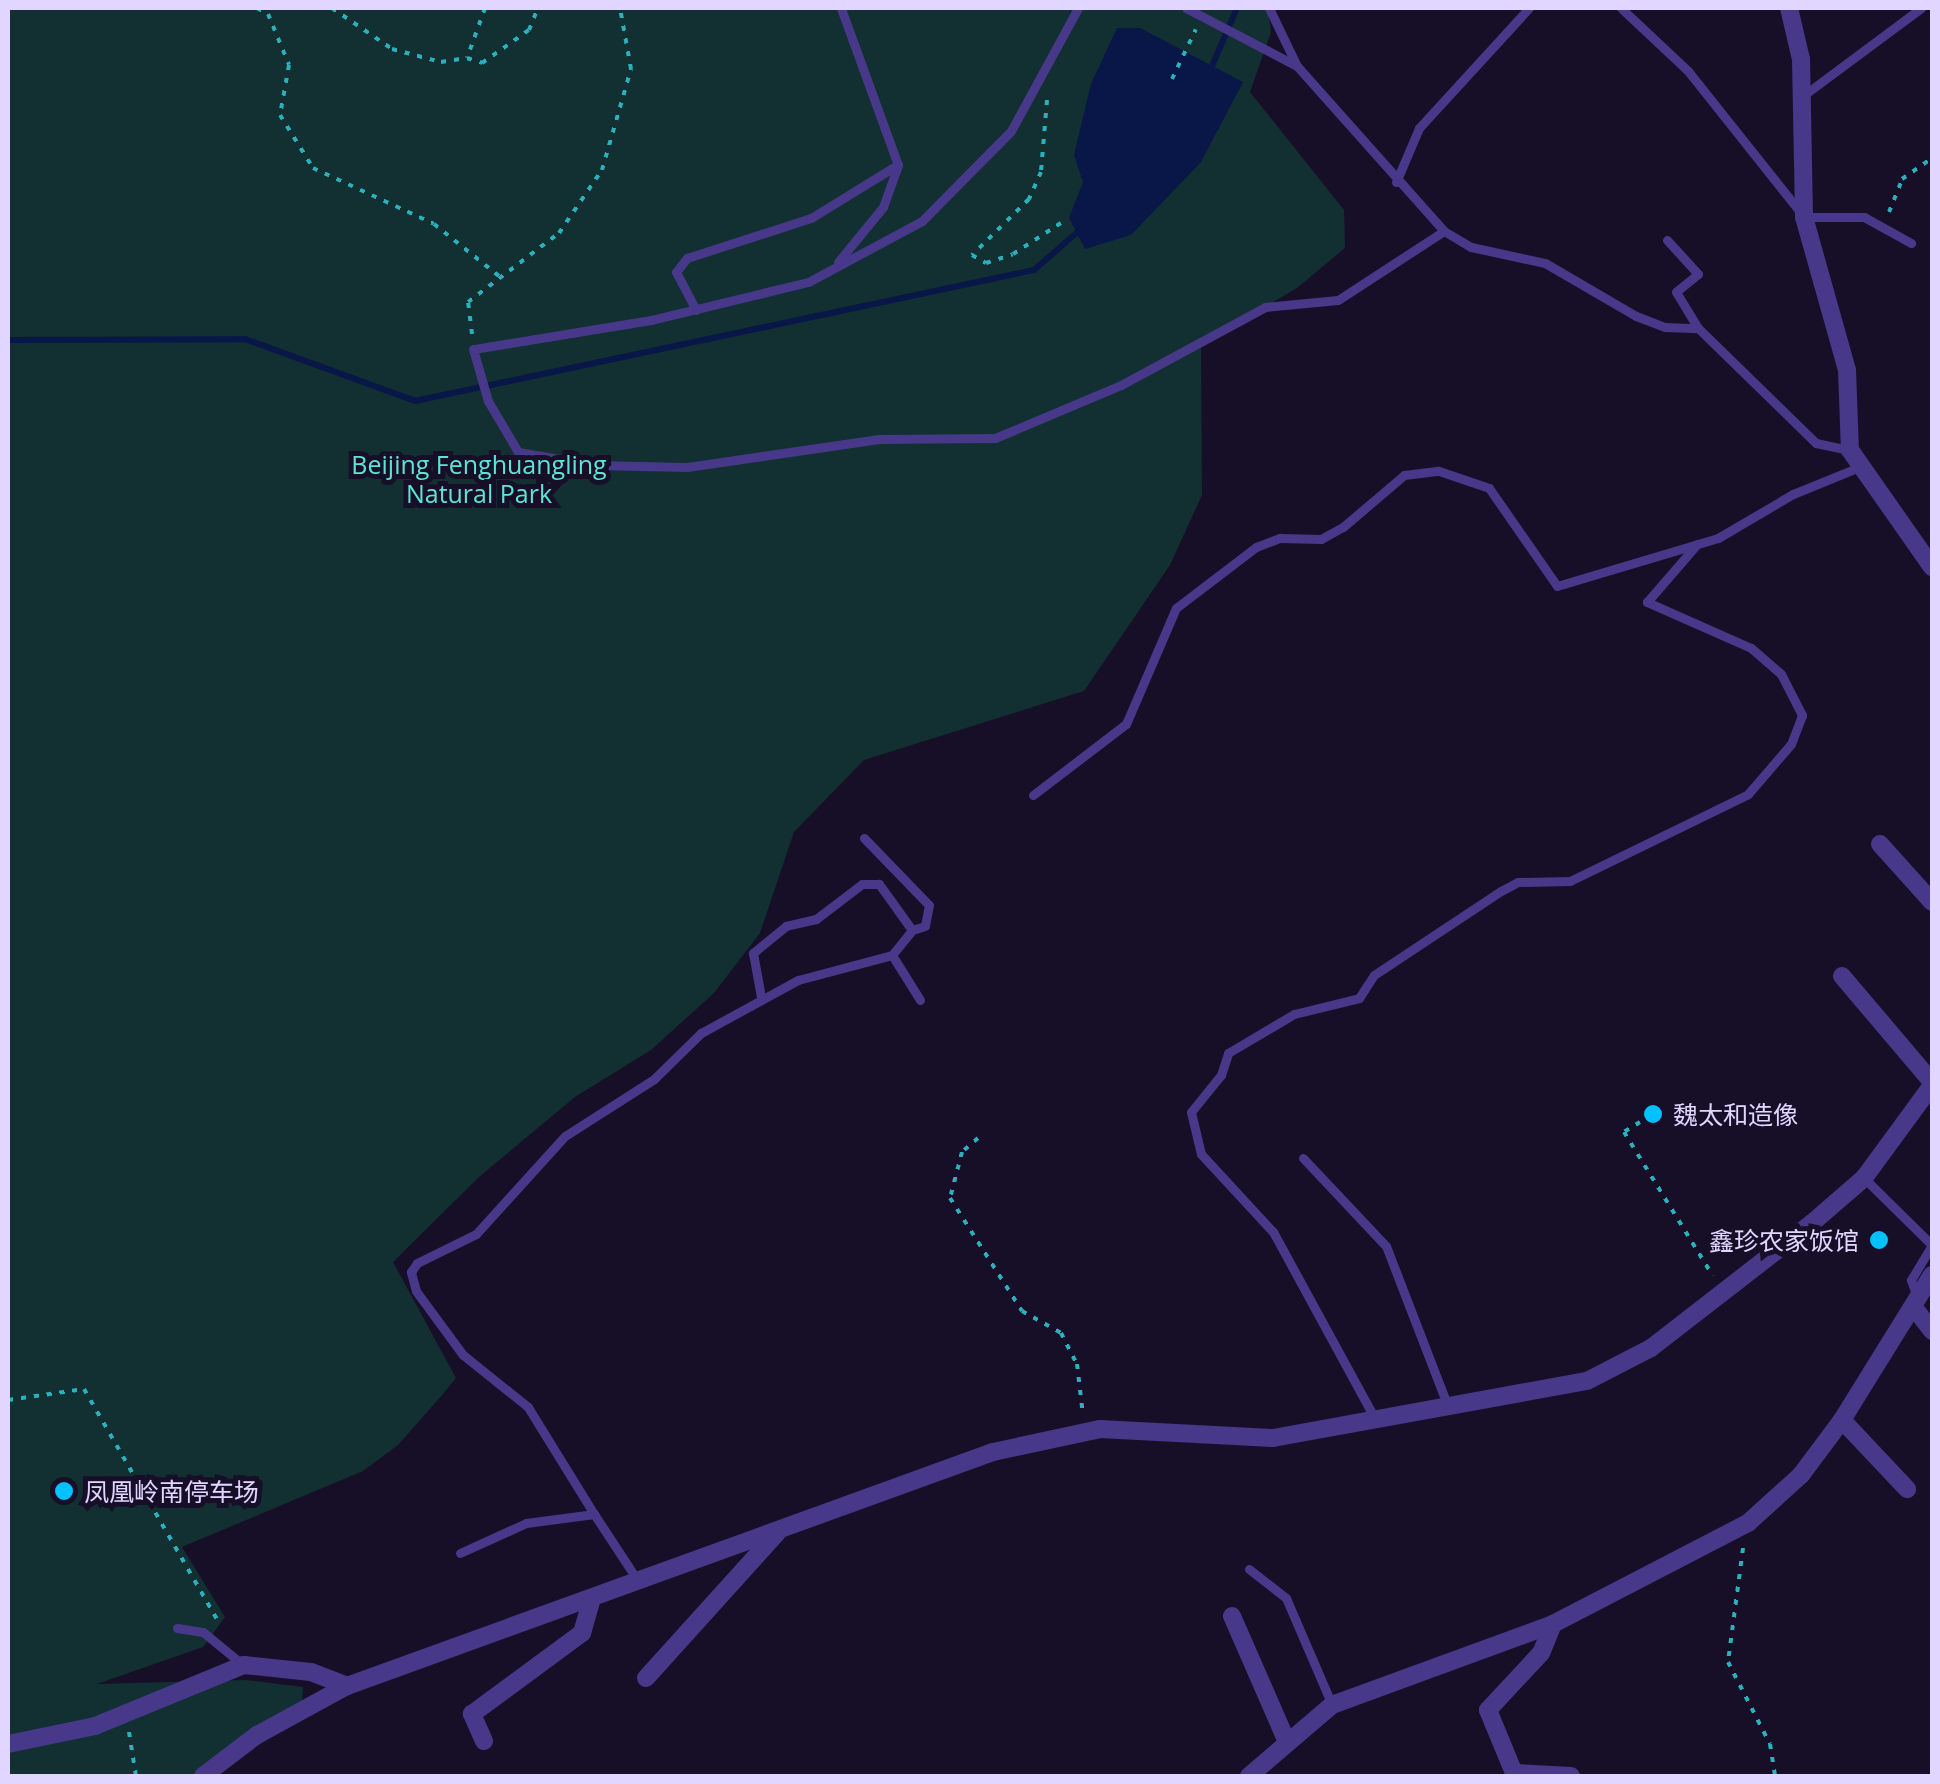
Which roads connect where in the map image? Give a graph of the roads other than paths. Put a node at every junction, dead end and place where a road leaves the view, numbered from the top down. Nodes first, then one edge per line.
1 (841, 8) edge
2 (1078, 8) edge
3 (1186, 8) edge
4 (1269, 8) edge
5 (1530, 8) edge
6 (1620, 8) edge
7 (1789, 8) edge
8 (1920, 8) edge
9 (1297, 66) junction
10 (1802, 97) junction
11 (898, 164) junction
12 (1396, 182) junction
13 (1804, 216) junction
14 (1444, 231) junction
15 (1667, 240) dead end
16 (1911, 242) dead end
17 (829, 271) junction
18 (696, 310) junction
19 (1698, 328) junction
20 (1850, 450) junction
21 (1862, 466) junction
22 (1698, 544) junction
23 (1932, 567) edge
24 (1033, 795) dead end
25 (864, 838) dead end
26 (1880, 844) dead end
27 (1932, 902) edge
28 (912, 930) junction
29 (892, 955) junction
30 (1842, 976) dead end
31 (761, 997) junction
32 (920, 1000) dead end
33 (1932, 1083) edge
34 (1303, 1158) dead end
35 (1864, 1178) junction
36 (1932, 1275) edge
37 (1917, 1305) junction
38 (1932, 1330) edge
39 (1448, 1407) junction
40 (1374, 1417) junction
41 (1842, 1420) junction
42 (1907, 1489) dead end
43 (594, 1514) junction
44 (778, 1532) junction
45 (460, 1553) dead end
46 (1249, 1569) dead end
47 (640, 1583) junction
48 (591, 1602) junction
49 (1232, 1616) dead end
50 (1553, 1624) junction
51 (177, 1628) dead end
52 (244, 1666) junction
53 (646, 1678) dead end
54 (347, 1686) junction
55 (1332, 1705) junction
56 (484, 1741) dead end
57 (1287, 1742) junction
58 (8, 1744) edge
59 (203, 1776) edge
60 (1249, 1776) edge
61 (1570, 1776) edge

1 - 11 lane
2 - 17 lane
3 - 9 lane
4 - 9 lane
5 - 12 lane
6 - 13 lane
7 - 10 street
8 - 10 lane
9 - 12 lane
10 - 13 street
11 - 17 lane
11 - 18 lane
12 - 14 lane
13 - 16 lane
13 - 20 street
14 - 18 lane
14 - 19 lane
15 - 19 lane
17 - 18 lane
19 - 20 lane
20 - 21 street
21 - 22 lane
21 - 23 street
22 - 24 lane
22 - 40 lane
25 - 28 lane
26 - 27 street
28 - 29 lane
28 - 31 lane
29 - 31 lane
29 - 32 lane
30 - 33 street
31 - 43 lane
33 - 35 street
34 - 39 lane
35 - 37 lane
35 - 39 street
36 - 37 street
37 - 38 street
37 - 41 street
39 - 40 street
40 - 44 street
41 - 42 street
41 - 50 street
43 - 45 lane
43 - 47 lane
44 - 47 street
44 - 53 street
46 - 55 lane
47 - 48 street
48 - 54 street
48 - 56 street
49 - 57 street
50 - 55 street
50 - 61 street
51 - 52 lane
52 - 54 street
52 - 58 street
54 - 59 street
55 - 57 street
57 - 60 street

